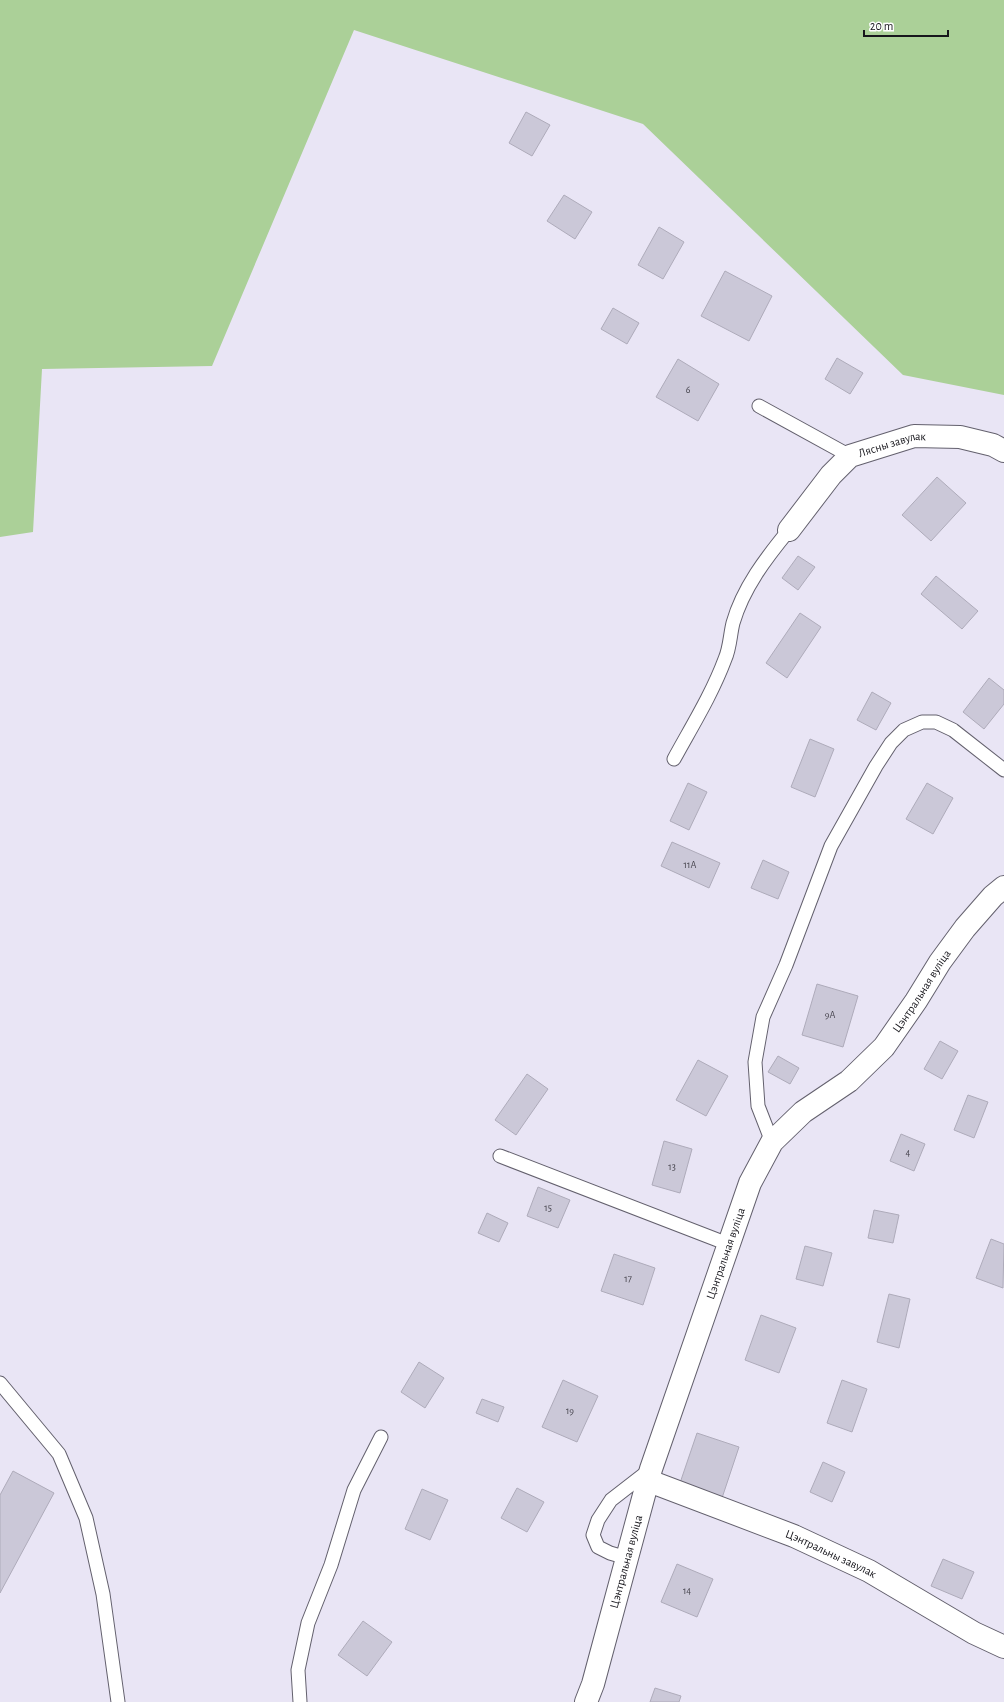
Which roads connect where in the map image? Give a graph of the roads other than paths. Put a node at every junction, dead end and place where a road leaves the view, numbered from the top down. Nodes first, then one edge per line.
1 (759, 406) dead end
2 (1004, 451) edge
3 (850, 456) junction
4 (788, 530) joint
5 (674, 759) dead end
6 (1004, 770) edge
7 (1004, 887) edge
8 (772, 1142) junction
9 (500, 1156) dead end
10 (728, 1244) junction
11 (0, 1383) edge
12 (381, 1436) dead end
13 (650, 1475) junction
14 (627, 1558) junction
15 (1004, 1647) edge
16 (118, 1702) edge
17 (300, 1702) edge
18 (586, 1702) edge

1 - 3 lane
2 - 3 street, Лясны завулак
3 - 4 street, Лясны завулак
4 - 5 lane
6 - 8 lane
7 - 8 street, Цэнтральная вуліца
8 - 10 street, Цэнтральная вуліца
9 - 10 lane
10 - 13 street, Цэнтральная вуліца
11 - 16 lane
12 - 17 lane
13 - 14 street, Цэнтральная вуліца
13 - 14 lane
13 - 15 street, Цэнтральны завулак
14 - 18 street, Цэнтральная вуліца

